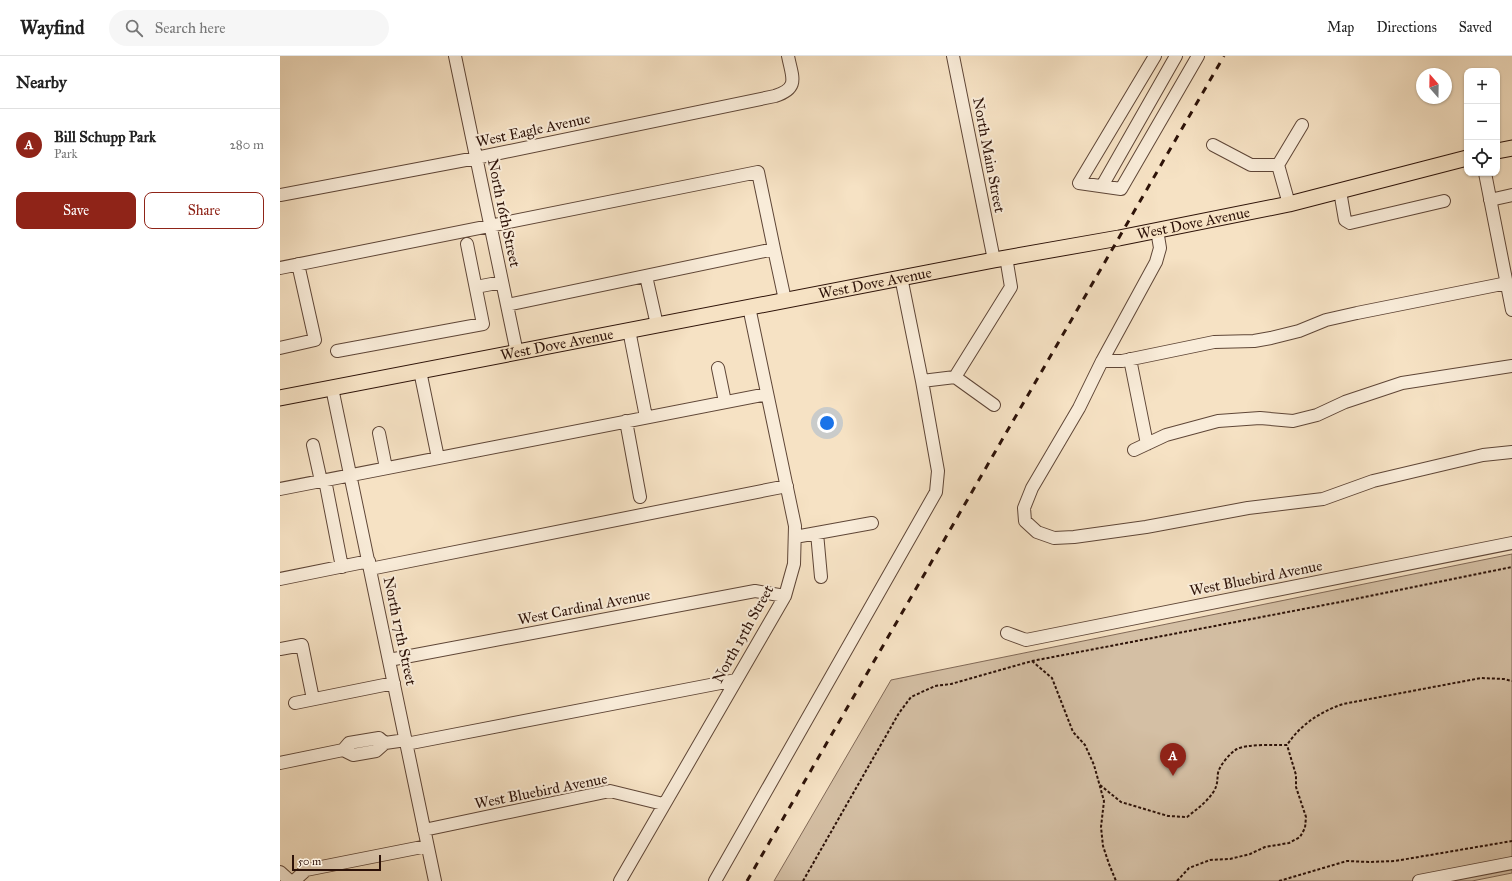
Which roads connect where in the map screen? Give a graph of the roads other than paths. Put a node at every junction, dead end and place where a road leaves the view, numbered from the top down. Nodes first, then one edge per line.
1 (455, 56) edge
2 (788, 56) edge
3 (953, 56) edge
4 (1155, 56) edge
5 (1176, 56) edge
6 (1183, 56) edge
7 (1196, 59) edge
8 (1302, 125) dead end
9 (1213, 145) dead end
10 (1512, 148) edge
11 (1500, 150) edge
12 (476, 158) junction
13 (1464, 159) edge
14 (1278, 165) junction
15 (1486, 176) edge
16 (1102, 186) junction
17 (1340, 191) junction
18 (280, 195) edge
19 (1512, 195) edge
20 (1490, 200) junction
21 (1444, 201) dead end
22 (1289, 204) junction
23 (490, 226) junction
24 (1158, 230) junction
25 (467, 244) dead end
26 (774, 249) junction
27 (1507, 257) edge
28 (1000, 258) junction
29 (298, 264) junction
30 (280, 268) edge
31 (1508, 270) edge
32 (646, 276) junction
33 (901, 277) junction
34 (502, 282) junction
35 (1507, 283) junction
36 (476, 287) junction
37 (785, 300) junction
38 (507, 304) junction
39 (749, 307) junction
40 (1512, 310) edge
41 (657, 325) junction
42 (629, 330) junction
43 (280, 348) edge
44 (337, 351) dead end
45 (517, 353) junction
46 (1130, 359) junction
47 (1102, 361) junction
48 (1512, 366) edge
49 (718, 368) dead end
50 (420, 371) junction
51 (955, 377) junction
52 (922, 382) junction
53 (332, 388) junction
54 (767, 394) junction
55 (280, 398) edge
56 (725, 402) junction
57 (994, 405) dead end
58 (646, 418) junction
59 (626, 422) junction
60 (378, 433) dead end
61 (1147, 444) junction
62 (313, 445) dead end
63 (1134, 450) dead end
64 (1512, 452) edge
65 (438, 458) junction
66 (386, 468) junction
67 (351, 475) junction
68 (323, 481) junction
69 (786, 486) junction
70 (280, 489) edge
71 (640, 498) dead end
72 (872, 523) dead end
73 (817, 533) junction
74 (795, 537) junction
75 (1512, 543) edge
76 (370, 565) junction
77 (342, 567) junction
78 (821, 577) dead end
79 (280, 579) edge
80 (785, 596) junction
81 (1007, 633) dead end
82 (280, 649) edge
83 (389, 660) junction
84 (736, 680) junction
85 (394, 683) junction
86 (313, 699) junction
87 (295, 703) dead end
88 (406, 742) junction
89 (280, 763) edge
90 (664, 804) junction
91 (424, 830) junction
92 (427, 846) junction
93 (1512, 863) edge
94 (280, 872) edge
95 (618, 880) edge
96 (290, 881) edge
97 (294, 881) edge
98 (435, 881) edge
99 (715, 881) edge
100 (1419, 881) edge

1 - 12 street, North 16th Street
2 - 12 street, West Eagle Avenue
3 - 28 street, North Main Street
4 - 16 street
5 - 16 street
6 - 7 street
7 - 16 street
8 - 14 street
9 - 14 street
10 - 11 main road
12 - 18 street, West Eagle Avenue
12 - 23 street, North 16th Street
13 - 17 main road, West Dove Avenue
14 - 22 street
15 - 20 street
17 - 21 street
17 - 22 main road, West Dove Avenue
19 - 20 street
20 - 27 street
22 - 24 main road, West Dove Avenue
23 - 26 street
23 - 29 street
23 - 34 street, North 16th Street
24 - 28 main road, West Dove Avenue
24 - 47 street
25 - 36 street
26 - 32 street
26 - 37 street
27 - 31 street
28 - 33 main road, West Dove Avenue
28 - 51 street, North Main Street
29 - 30 street
29 - 43 street
31 - 35 street
32 - 38 street
32 - 41 street
33 - 37 main road, West Dove Avenue
33 - 52 street
34 - 36 street
34 - 38 street, North 16th Street
35 - 40 street
35 - 46 street
36 - 44 street
37 - 39 main road, West Dove Avenue
38 - 45 street, North 16th Street
39 - 41 main road, West Dove Avenue
39 - 54 street, North 15th Street
41 - 42 main road, West Dove Avenue
42 - 45 main road, West Dove Avenue
42 - 58 street
45 - 50 main road, West Dove Avenue
46 - 47 street
46 - 61 street
47 - 64 street
48 - 61 street
49 - 56 street
50 - 53 main road, West Dove Avenue
50 - 65 street
51 - 52 street
51 - 57 street
52 - 99 street
53 - 55 main road, West Dove Avenue
53 - 67 street, North 17th Street
54 - 56 street
54 - 69 street, North 15th Street
56 - 58 street
58 - 59 street
59 - 65 street
59 - 71 street
60 - 66 street
61 - 63 street
62 - 68 street
65 - 66 street
66 - 67 street
67 - 68 street
67 - 76 street, North 17th Street
68 - 70 street
68 - 77 street
69 - 74 street, North 15th Street
69 - 76 street
72 - 73 street
73 - 74 street
73 - 78 street
74 - 80 street, North 15th Street
75 - 81 street, West Bluebird Avenue
76 - 77 street
76 - 83 street, North 17th Street
77 - 79 street
80 - 83 street, West Cardinal Avenue
80 - 84 street, North 15th Street
82 - 86 street
83 - 85 street, North 17th Street
84 - 88 street
84 - 90 street, North 15th Street
85 - 86 street
85 - 88 street, North 17th Street
86 - 87 street
88 - 89 street
88 - 91 street, North 17th Street
90 - 91 street, West Bluebird Avenue
90 - 95 street, North 15th Street
91 - 92 street, North 17th Street
92 - 97 street
92 - 98 street, North 17th Street
93 - 100 street
94 - 96 street

